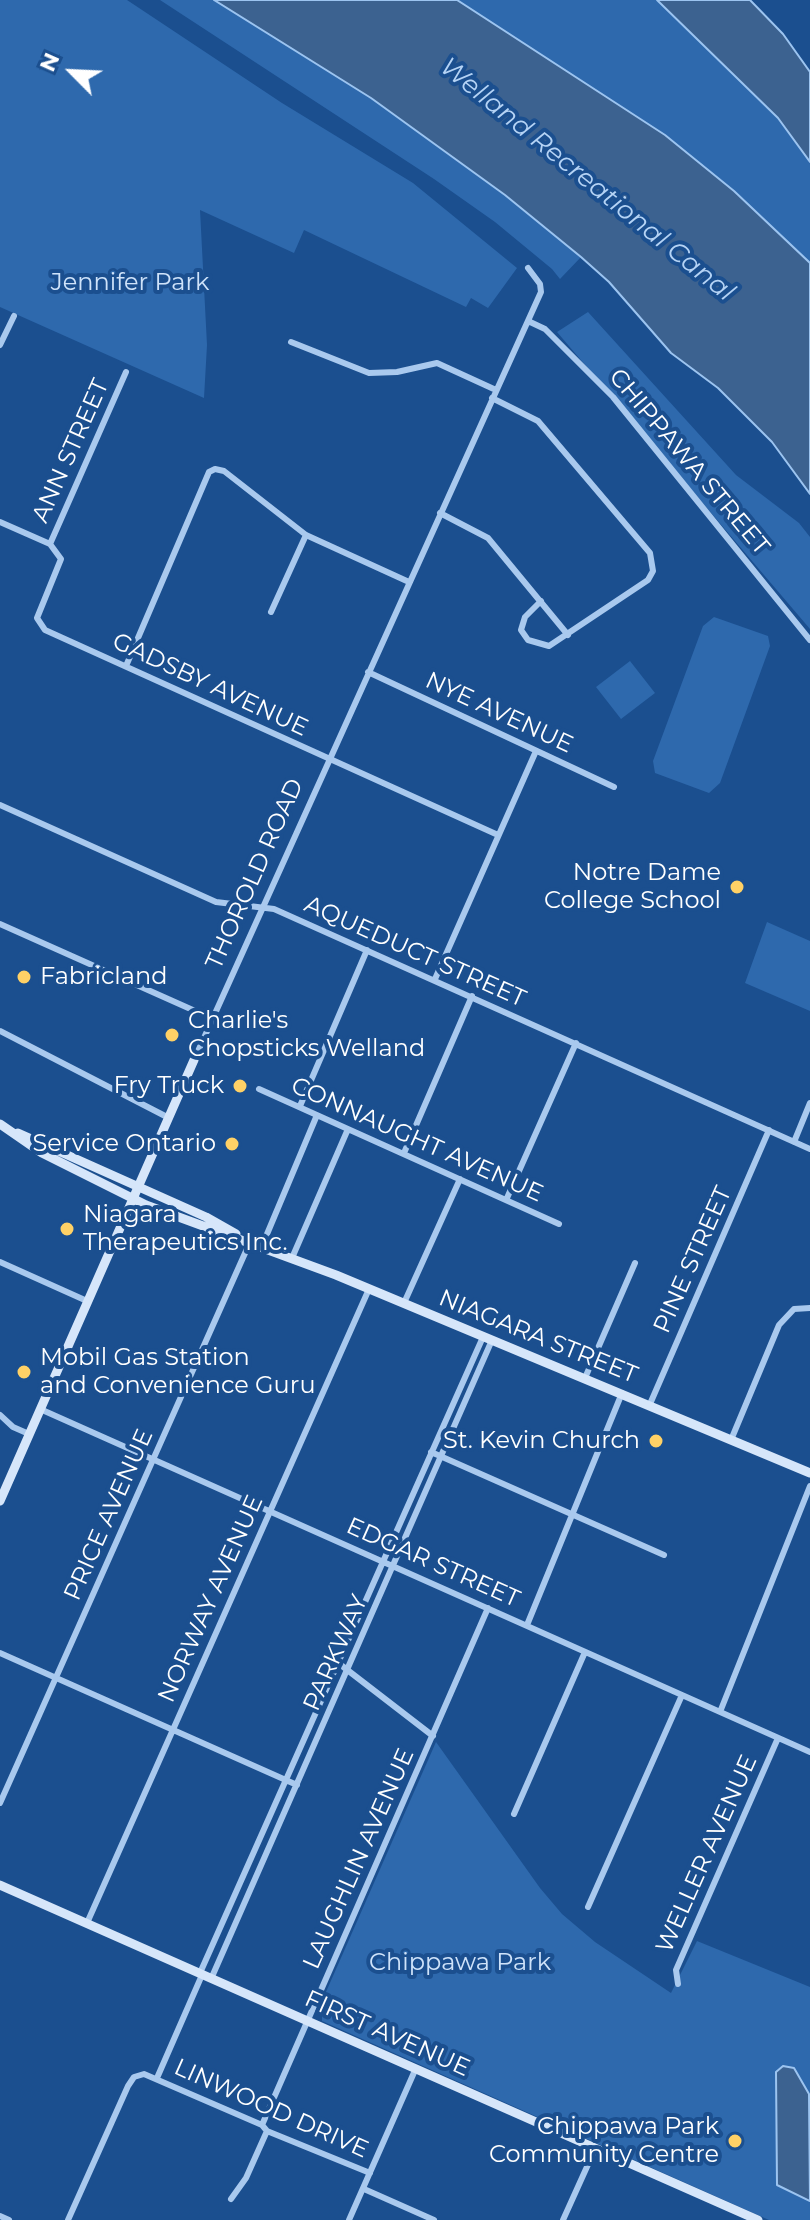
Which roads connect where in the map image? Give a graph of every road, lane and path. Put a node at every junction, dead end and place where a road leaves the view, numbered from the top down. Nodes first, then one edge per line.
1 (528, 268) dead end
2 (14, 316) dead end
3 (528, 321) junction
4 (291, 342) dead end
5 (0, 345) edge
6 (126, 372) dead end
7 (496, 390) junction
8 (492, 398) junction
9 (440, 513) junction
10 (0, 522) edge
11 (306, 535) junction
12 (50, 544) junction
13 (409, 582) junction
14 (541, 601) junction
15 (271, 612) dead end
16 (568, 635) junction
17 (810, 640) edge
18 (126, 666) junction
19 (368, 672) junction
20 (536, 751) junction
21 (329, 758) junction
22 (614, 787) dead end
23 (0, 805) edge
24 (498, 835) junction
25 (261, 908) junction
26 (0, 924) edge
27 (367, 950) junction
28 (435, 979) junction
29 (472, 996) junction
30 (213, 1019) junction
31 (0, 1031) edge
32 (576, 1043) junction
33 (194, 1060) joint
34 (259, 1089) dead end
35 (810, 1103) edge
36 (300, 1106) junction
37 (317, 1115) junction
38 (169, 1118) junction
39 (0, 1124) edge
40 (348, 1129) junction
41 (769, 1130) junction
42 (10, 1131) junction
43 (794, 1142) junction
44 (810, 1149) edge
45 (404, 1153) junction
46 (460, 1179) junction
47 (138, 1187) junction
48 (507, 1198) junction
49 (133, 1199) junction
50 (559, 1224) dead end
51 (250, 1242) junction
52 (262, 1246) junction
53 (292, 1258) junction
54 (0, 1262) edge
55 (635, 1263) dead end
56 (369, 1289) junction
57 (87, 1301) junction
58 (404, 1303) junction
59 (810, 1308) edge
60 (487, 1338) junction
61 (585, 1378) junction
62 (622, 1393) junction
63 (650, 1404) junction
64 (40, 1409) junction
65 (0, 1415) edge
66 (29, 1434) junction
67 (731, 1440) junction
68 (431, 1452) junction
69 (443, 1458) junction
70 (153, 1459) junction
71 (810, 1473) edge
72 (810, 1486) edge
73 (0, 1501) edge
74 (270, 1511) junction
75 (571, 1516) junction
76 (664, 1555) dead end
77 (383, 1561) junction
78 (394, 1566) junction
79 (488, 1608) junction
80 (527, 1625) junction
81 (585, 1652) junction
82 (0, 1653) edge
83 (337, 1662) junction
84 (350, 1668) junction
85 (56, 1678) junction
86 (682, 1695) junction
87 (720, 1712) junction
88 (173, 1730) junction
89 (433, 1736) junction
90 (778, 1738) junction
91 (810, 1742) edge
92 (808, 1751) edge
93 (286, 1781) junction
94 (297, 1785) junction
95 (0, 1803) edge
96 (514, 1814) dead end
97 (244, 1873) junction
98 (257, 1877) junction
99 (0, 1885) edge
100 (588, 1907) dead end
101 (87, 1923) junction
102 (205, 1976) junction
103 (678, 1984) dead end
104 (308, 2021) junction
105 (416, 2068) junction
106 (157, 2078) junction
107 (262, 2125) junction
108 (267, 2131) junction
109 (595, 2149) junction
110 (370, 2173) junction
111 (364, 2189) junction
112 (231, 2199) dead end
113 (0, 2216) edge
114 (9, 2220) edge
115 (68, 2220) edge
116 (349, 2220) edge
117 (434, 2220) edge
118 (563, 2220) edge
119 (758, 2220) edge

1 - 3 street, THOROLD ROAD
2 - 5 street
3 - 7 street, THOROLD ROAD
3 - 17 street, CHIPPAWA STREET
4 - 7 street
6 - 12 street, ANN STREET
7 - 8 street, THOROLD ROAD
8 - 9 street, THOROLD ROAD
8 - 16 street
9 - 13 street, THOROLD ROAD
9 - 14 street
10 - 12 street
11 - 13 street
11 - 15 street
11 - 18 street
12 - 18 street, GADSBY AVENUE
13 - 19 street, THOROLD ROAD
14 - 16 street
14 - 16 street
18 - 21 street, GADSBY AVENUE
19 - 20 street, NYE AVENUE
19 - 21 street, THOROLD ROAD
20 - 22 street, NYE AVENUE
20 - 24 street
21 - 24 street, GADSBY AVENUE
21 - 25 street, THOROLD ROAD
23 - 25 street, AQUEDUCT STREET
24 - 28 street
25 - 27 street, AQUEDUCT STREET
25 - 30 street, THOROLD ROAD
26 - 30 street
27 - 28 street, AQUEDUCT STREET
27 - 36 street
28 - 29 street, AQUEDUCT STREET
29 - 32 street, AQUEDUCT STREET
29 - 45 street
30 - 33 street, THOROLD ROAD
31 - 38 street
32 - 41 street, AQUEDUCT STREET
32 - 48 street
33 - 38 street, THOROLD ROAD
34 - 36 street, CONNAUGHT AVENUE
35 - 43 street
36 - 37 street, CONNAUGHT AVENUE
37 - 40 street, CONNAUGHT AVENUE
37 - 52 street
38 - 47 street, THOROLD ROAD
39 - 42 street, NIAGARA STREET
40 - 45 street, CONNAUGHT AVENUE
40 - 53 street
41 - 43 street, AQUEDUCT STREET
41 - 63 street, PINE STREET
42 - 47 street, NIAGARA STREET
42 - 49 street, NIAGARA STREET
43 - 44 street, AQUEDUCT STREET
45 - 46 street, CONNAUGHT AVENUE
46 - 48 street, CONNAUGHT AVENUE
46 - 58 street
47 - 49 street, THOROLD ROAD
47 - 51 street, NIAGARA STREET
48 - 50 street, CONNAUGHT AVENUE
49 - 51 street, NIAGARA STREET
49 - 57 street, THOROLD ROAD
51 - 52 street, NIAGARA STREET
51 - 70 street, PRICE AVENUE
52 - 53 street, NIAGARA STREET
53 - 56 street, NIAGARA STREET
54 - 57 street
55 - 61 street
56 - 58 street, NIAGARA STREET
56 - 74 street, NORWAY AVENUE
57 - 64 street, THOROLD ROAD
58 - 60 street, NIAGARA STREET
59 - 67 street
60 - 61 street, NIAGARA STREET
60 - 68 street, PARKWAY
60 - 69 street, PARKWAY
61 - 62 street, NIAGARA STREET
62 - 63 street, NIAGARA STREET
62 - 75 street
63 - 67 street, NIAGARA STREET
64 - 66 street, THOROLD ROAD
64 - 70 street, EDGAR STREET
65 - 66 street
66 - 73 street, THOROLD ROAD
67 - 71 street, NIAGARA STREET
68 - 69 street
68 - 77 street, PARKWAY
69 - 75 street
69 - 78 street, PARKWAY
70 - 74 street, EDGAR STREET
70 - 85 street, PRICE AVENUE
72 - 87 street
74 - 77 street, EDGAR STREET
74 - 88 street, NORWAY AVENUE
75 - 76 street
75 - 80 street
77 - 78 street, EDGAR STREET
77 - 83 street, PARKWAY
78 - 79 street, EDGAR STREET
78 - 84 street, PARKWAY
79 - 80 street, EDGAR STREET
79 - 89 street, LAUGHLIN AVENUE
80 - 81 street, EDGAR STREET
81 - 86 street, EDGAR STREET
81 - 96 street
82 - 85 street
83 - 84 street
83 - 93 street, PARKWAY
84 - 89 street
84 - 94 street, PARKWAY
85 - 88 street
85 - 95 street, PRICE AVENUE
86 - 87 street, EDGAR STREET
86 - 100 street
87 - 90 street, EDGAR STREET
88 - 93 street
88 - 101 street, NORWAY AVENUE
89 - 104 street, LAUGHLIN AVENUE
90 - 92 street, EDGAR STREET
90 - 103 street, WELLER AVENUE
91 - 92 street
93 - 94 street
93 - 97 street, PARKWAY
94 - 98 street, PARKWAY
97 - 98 street
97 - 102 street, PARKWAY
98 - 102 street, PARKWAY
99 - 101 street, FIRST AVENUE
101 - 102 street, FIRST AVENUE
102 - 104 street, FIRST AVENUE
102 - 106 street, PARKWAY
104 - 105 street, FIRST AVENUE
104 - 107 street, LAUGHLIN AVENUE
105 - 109 street, FIRST AVENUE
105 - 110 street
106 - 107 street, LINWOOD DRIVE
106 - 115 street
107 - 108 street, LINWOOD DRIVE
108 - 110 street, LINWOOD DRIVE
108 - 112 street
109 - 118 street
109 - 119 street, FIRST AVENUE
110 - 111 street
111 - 116 street
111 - 117 street, LINWOOD DRIVE
113 - 114 street

